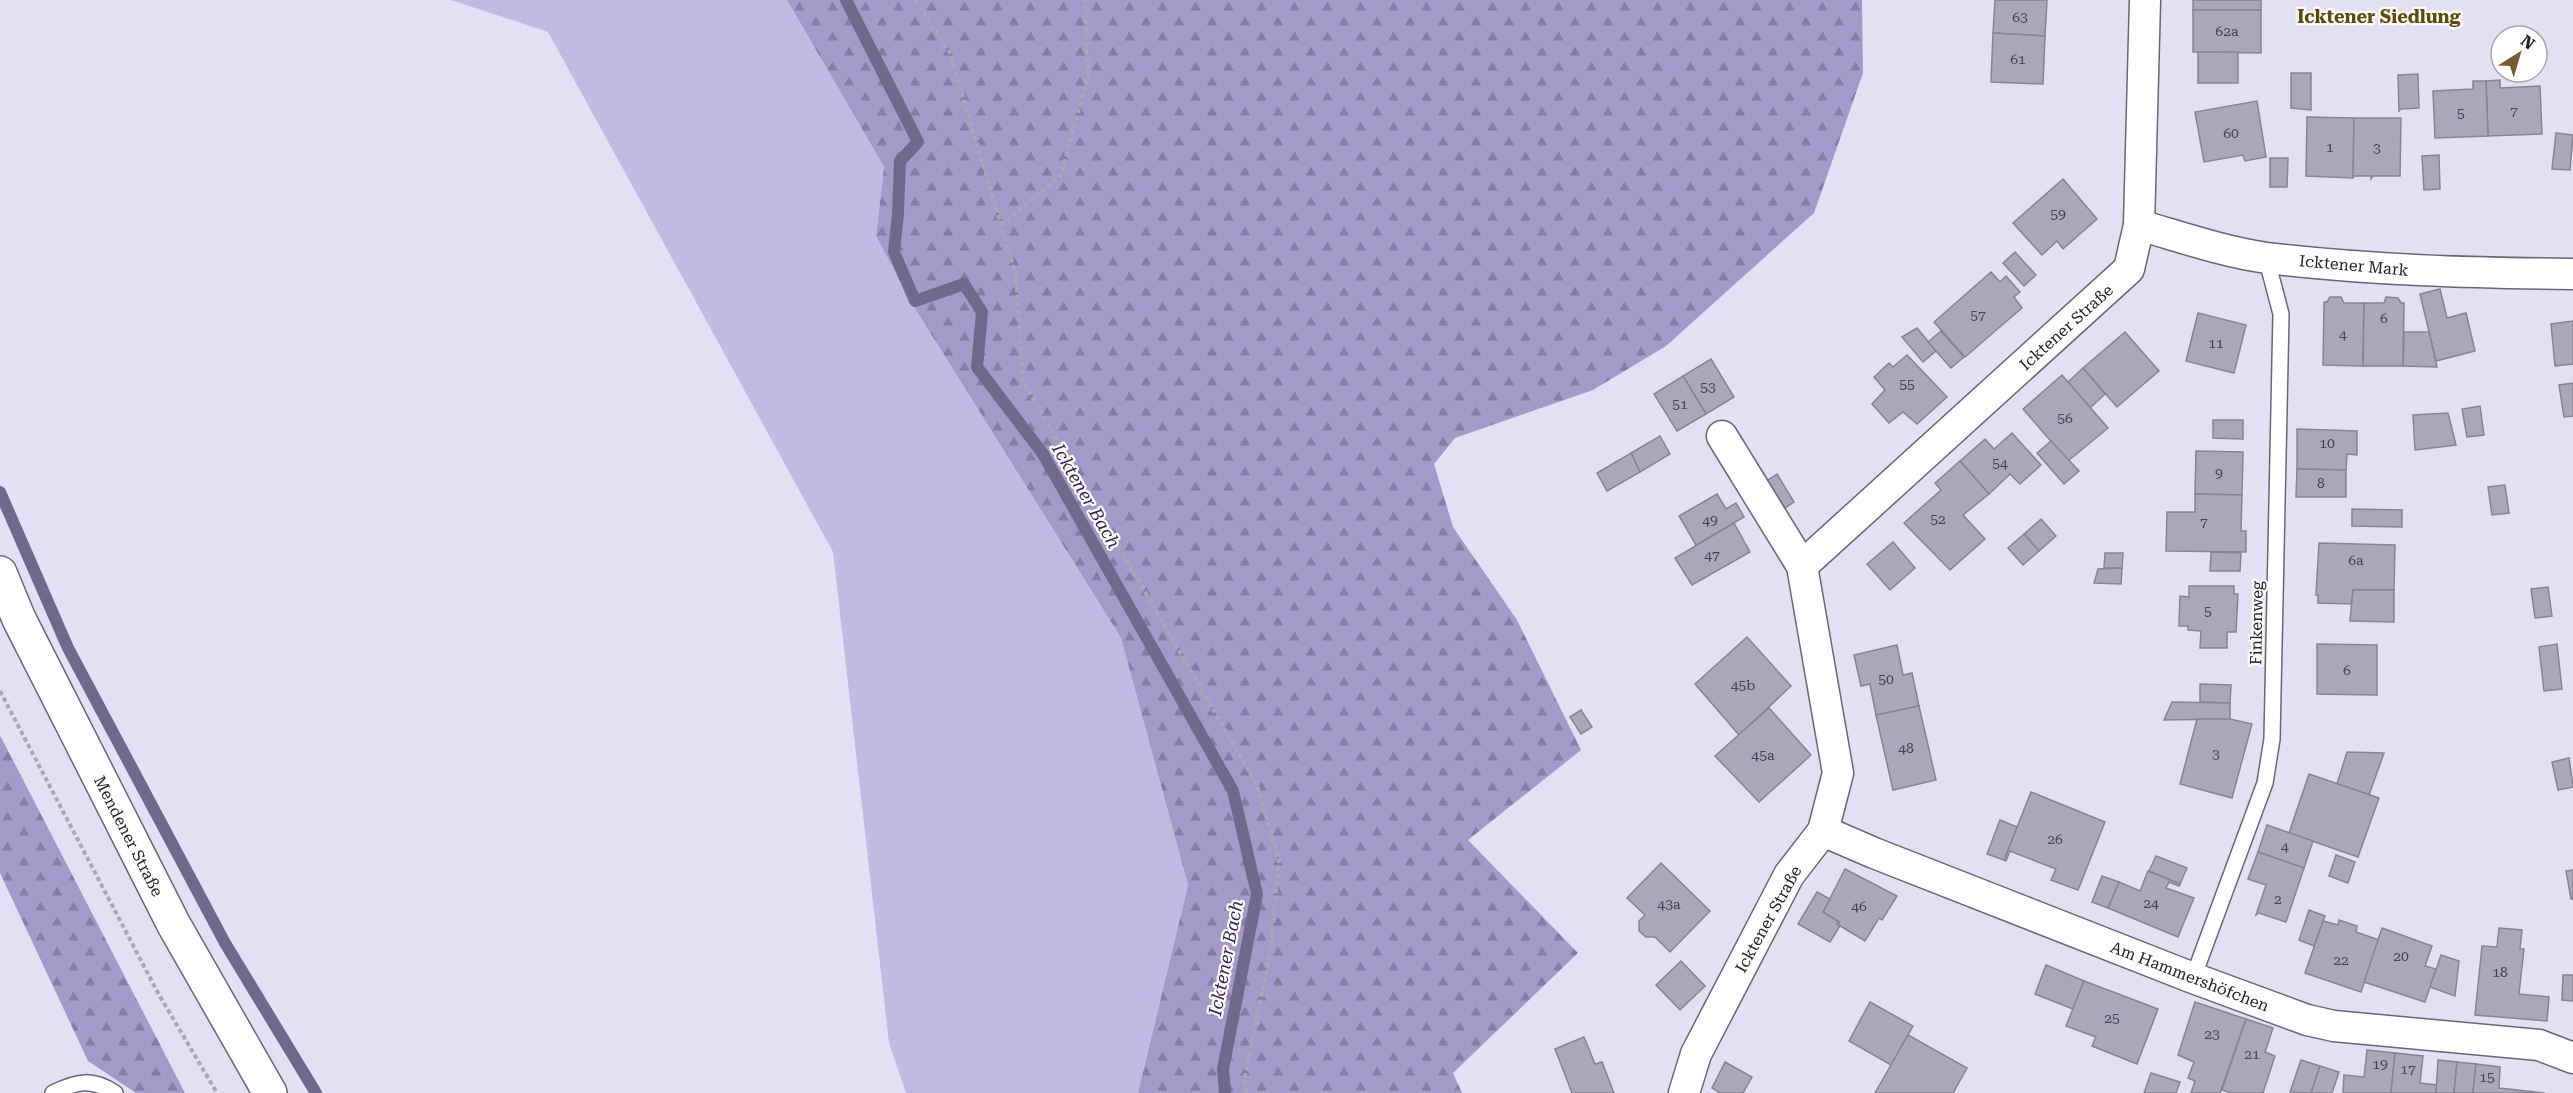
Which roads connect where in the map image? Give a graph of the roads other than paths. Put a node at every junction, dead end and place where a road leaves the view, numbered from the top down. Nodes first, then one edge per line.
1 (2145, 0) edge
2 (2139, 225) junction
3 (2266, 257) junction
4 (2573, 274) edge
5 (1722, 436) dead end
6 (1802, 566) junction
7 (0, 573) edge
8 (1823, 831) junction
9 (2193, 978) junction
10 (2573, 1058) edge
11 (53, 1093) edge
12 (115, 1093) edge
13 (270, 1093) edge
14 (1684, 1093) edge

1 - 2 street, Icktener Straße
2 - 3 street, Icktener Mark
2 - 6 street, Icktener Straße
3 - 4 street, Icktener Mark
3 - 9 lane, Finkenweg
5 - 6 street, Icktener Straße
6 - 8 street, Icktener Straße
7 - 13 main road, Mendener Straße
8 - 9 street, Am Hammershöfchen
8 - 14 street, Icktener Straße
9 - 10 street, Am Hammershöfchen
11 - 12 lane

